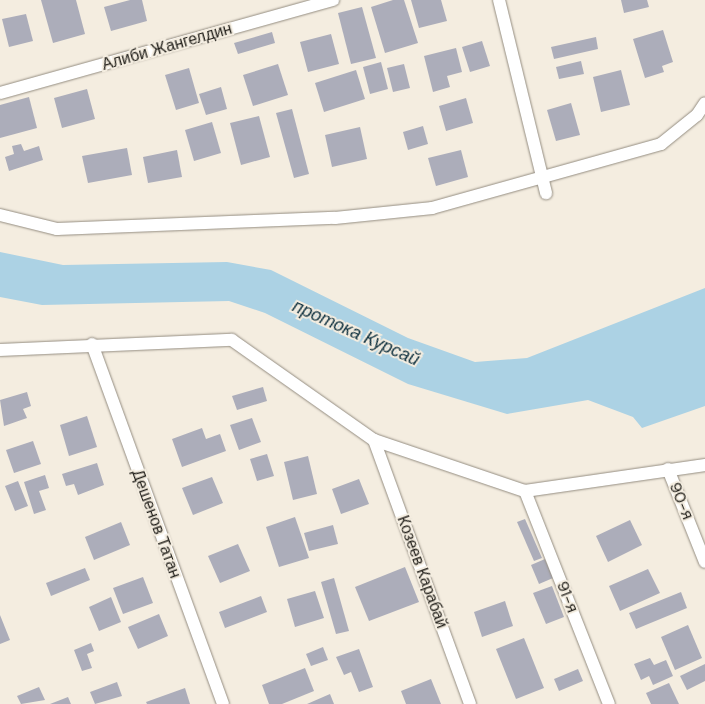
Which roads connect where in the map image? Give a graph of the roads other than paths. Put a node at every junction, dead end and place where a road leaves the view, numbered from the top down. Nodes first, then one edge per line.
1 (333, 0) edge
2 (499, 0) edge
3 (0, 93) edge
4 (705, 104) edge
5 (543, 180) junction
6 (546, 193) dead end
7 (0, 215) edge
8 (92, 344) junction
9 (0, 350) edge
10 (374, 440) junction
11 (705, 465) edge
12 (668, 469) junction
13 (525, 491) junction
14 (705, 562) edge
15 (223, 704) edge
16 (470, 704) edge
17 (609, 704) edge

1 - 3 street, Алиби Жангелдин
2 - 5 street
4 - 5 street
5 - 6 street
5 - 7 street
8 - 9 street
8 - 10 street
8 - 15 street, Дешенов Татан
10 - 13 street
10 - 16 street, Козеев Карабай
11 - 12 street
12 - 13 street
12 - 14 street, 90-я
13 - 17 street, 91-я

